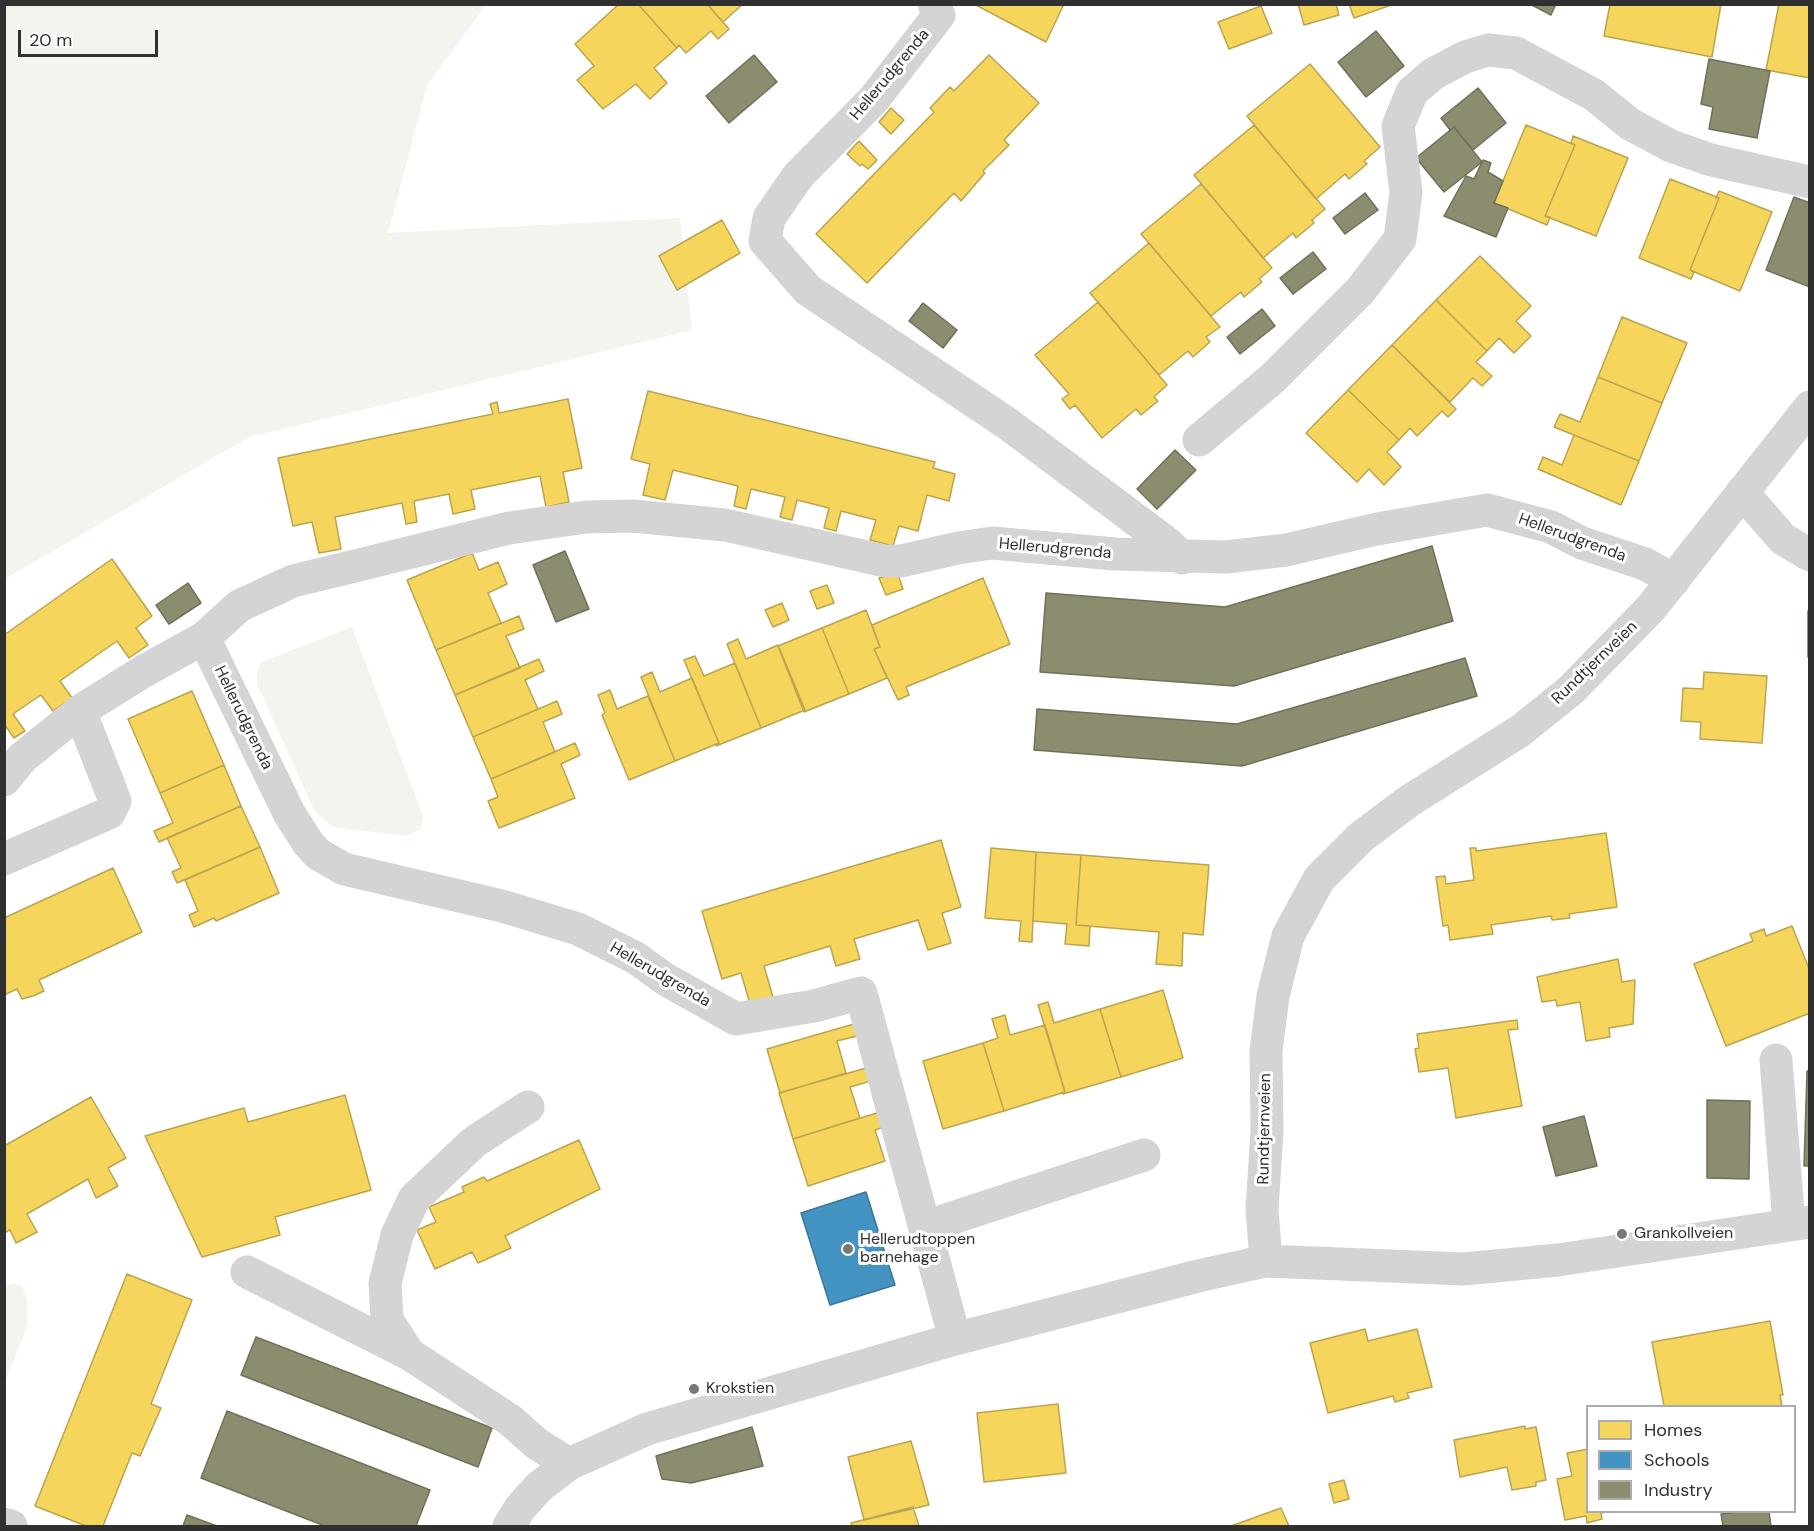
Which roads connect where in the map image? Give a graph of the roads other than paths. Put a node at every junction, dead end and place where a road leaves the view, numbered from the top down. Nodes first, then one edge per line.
1 (934, 4) edge
2 (1809, 182) edge
3 (1809, 407) edge
4 (1199, 440) dead end
5 (1742, 492) junction
6 (1809, 555) edge
7 (1182, 558) junction
8 (1674, 580) junction
9 (204, 638) junction
10 (80, 711) junction
11 (4, 780) edge
12 (4, 858) edge
13 (1776, 1059) dead end
14 (528, 1107) dead end
15 (1144, 1155) dead end
16 (1799, 1223) edge
17 (925, 1227) junction
18 (1266, 1262) junction
19 (247, 1272) dead end
20 (955, 1339) junction
21 (409, 1354) junction
22 (569, 1464) junction
23 (4, 1524) edge
24 (11, 1527) edge
25 (509, 1527) edge

1 - 7 street, Hellerudgrenda
2 - 4 street
3 - 5 street, Rundtjernveien
5 - 6 street
5 - 8 street, Rundtjernveien
7 - 8 street, Hellerudgrenda
7 - 9 street, Hellerudgrenda
8 - 18 street, Rundtjernveien
9 - 10 street, Hellerudgrenda
9 - 17 street, Hellerudgrenda
10 - 11 street, Hellerudgrenda
10 - 12 street
13 - 16 street
14 - 21 street
15 - 17 street
16 - 18 street
17 - 20 street, Hellerudgrenda
18 - 20 street
19 - 21 street
20 - 22 street
21 - 22 street
22 - 25 street
23 - 24 street

